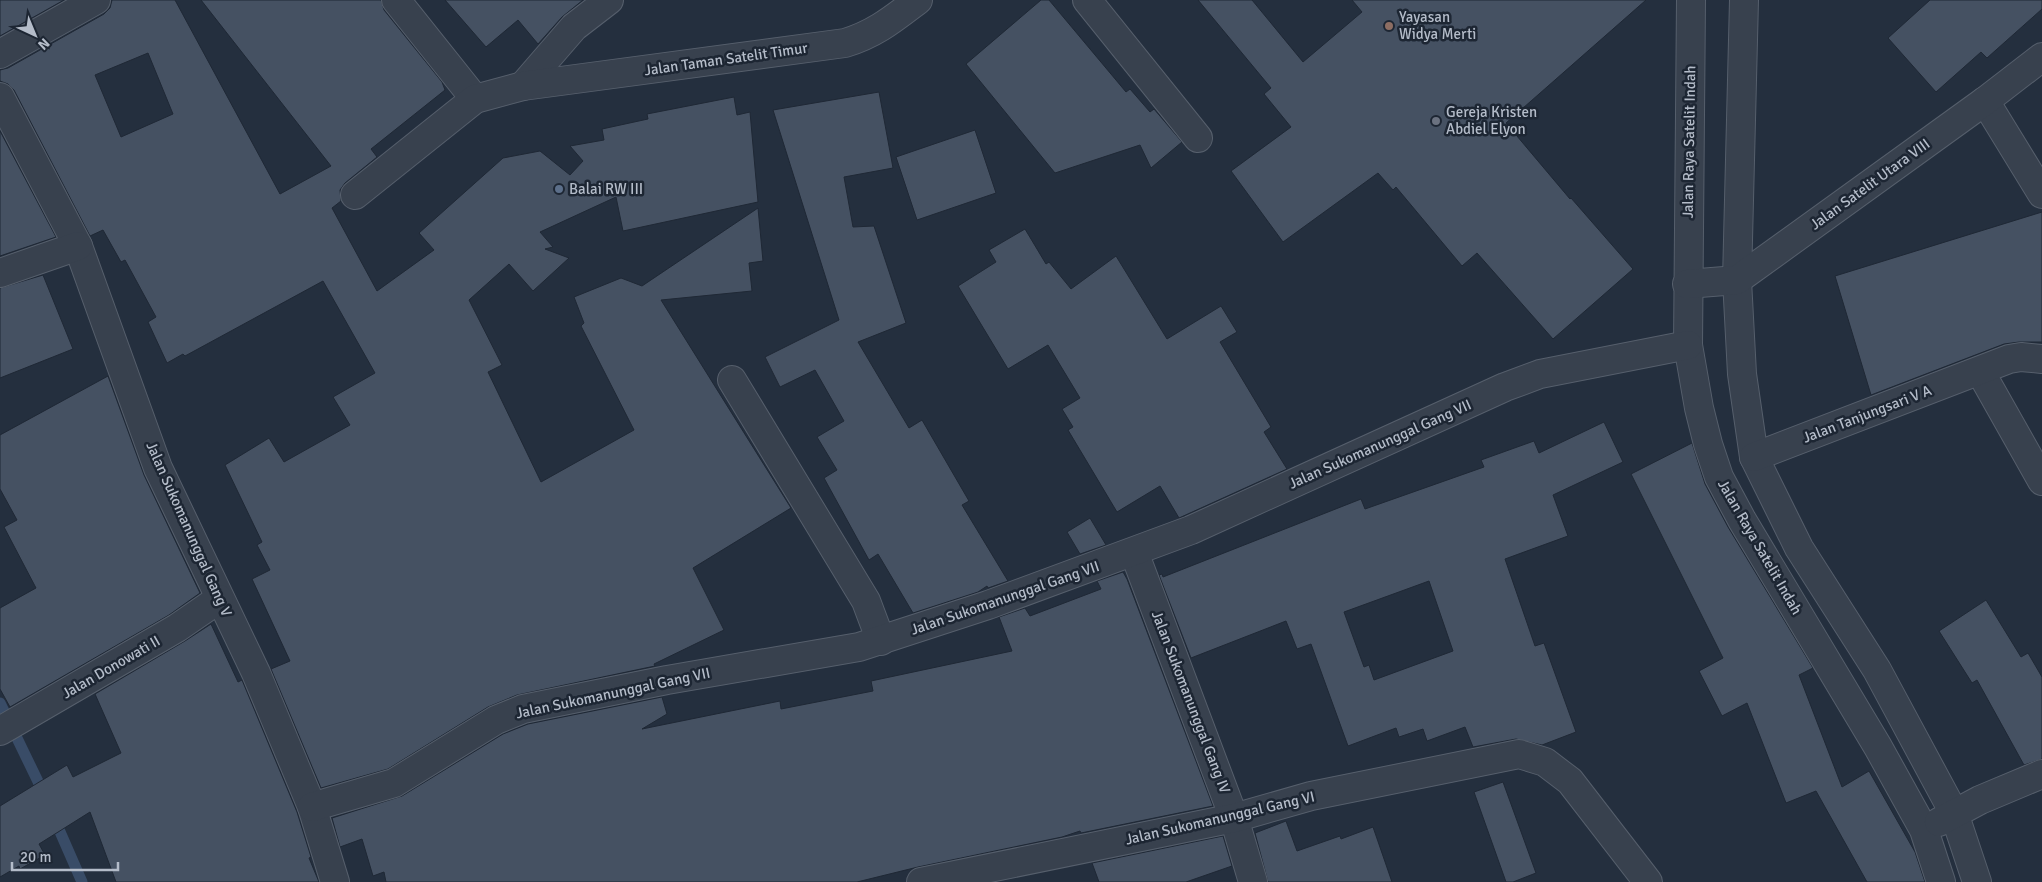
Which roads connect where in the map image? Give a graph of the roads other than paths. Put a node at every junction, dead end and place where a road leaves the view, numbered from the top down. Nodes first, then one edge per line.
1 (96, 0) edge
2 (396, 0) edge
3 (609, 0) edge
4 (918, 0) edge
5 (1087, 0) edge
6 (1691, 0) edge
7 (1744, 0) edge
8 (0, 54) edge
9 (2042, 57) edge
10 (522, 86) junction
11 (0, 97) edge
12 (475, 99) junction
13 (1985, 101) junction
14 (1198, 138) dead end
15 (2042, 194) edge
16 (355, 195) dead end
17 (78, 246) junction
18 (0, 273) edge
19 (1737, 280) junction
20 (1687, 284) junction
21 (1688, 345) junction
22 (2042, 359) edge
23 (1980, 371) junction
24 (732, 380) dead end
25 (1754, 457) junction
26 (2042, 481) edge
27 (1134, 552) junction
28 (219, 599) junction
29 (881, 641) junction
30 (7, 727) edge
31 (2042, 774) edge
32 (312, 807) junction
33 (1954, 813) junction
34 (1234, 818) junction
35 (1924, 830) junction
36 (335, 882) edge
37 (921, 882) edge
38 (1253, 882) edge
39 (1648, 882) edge
40 (1941, 882) edge
41 (1977, 882) edge

1 - 8 street
2 - 12 street
3 - 10 street
4 - 10 street, Jalan Taman Satelit Timur
5 - 14 street
6 - 20 street, Jalan Raya Satelit Indah
7 - 19 street
9 - 13 street, Jalan Satelit Utara VIII
10 - 12 street, Jalan Taman Satelit Timur
11 - 17 street, Jalan Sukomanunggal Gang V
12 - 16 street, Jalan Taman Satelit Timur
13 - 15 street
13 - 19 street, Jalan Satelit Utara VIII
17 - 18 street
17 - 28 street, Jalan Sukomanunggal Gang V
19 - 20 street
19 - 25 street
20 - 21 street, Jalan Raya Satelit Indah
21 - 27 street, Jalan Sukomanunggal Gang VII
21 - 35 street, Jalan Raya Satelit Indah
22 - 23 street, Jalan Tanjungsari V A
23 - 25 street, Jalan Tanjungsari V A
23 - 26 street
24 - 29 street
25 - 33 street
27 - 29 street, Jalan Sukomanunggal Gang VII
27 - 34 street, Jalan Sukomanunggal Gang IV
28 - 30 street, Jalan Donowati II
28 - 32 street, Jalan Sukomanunggal Gang V
29 - 32 street, Jalan Sukomanunggal Gang VII
31 - 33 street
32 - 36 street, Jalan Sukomanunggal Gang V
33 - 35 street
33 - 41 street
34 - 37 street, Jalan Sukomanunggal Gang VI
34 - 38 street, Jalan Sukomanunggal Gang IV
34 - 39 street, Jalan Sukomanunggal Gang VI
35 - 40 street, Jalan Raya Satelit Indah

